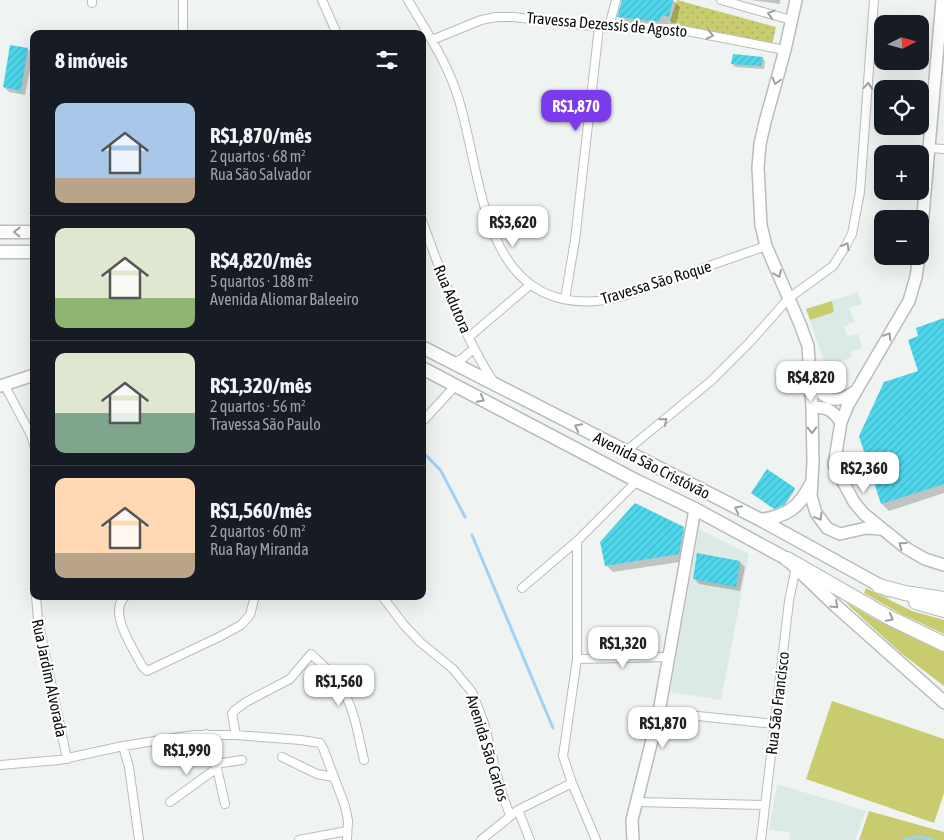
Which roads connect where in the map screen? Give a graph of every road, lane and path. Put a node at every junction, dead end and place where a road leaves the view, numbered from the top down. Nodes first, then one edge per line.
1 (183, 0) edge
2 (322, 0) edge
3 (408, 0) edge
4 (616, 0) edge
5 (721, 0) edge
6 (796, 0) edge
7 (874, 0) edge
8 (942, 0) edge
9 (791, 20) junction
10 (599, 27) junction
11 (609, 27) junction
12 (183, 30) edge
13 (335, 30) edge
14 (432, 40) junction
15 (785, 50) junction
16 (929, 148) joint
17 (944, 149) edge
18 (0, 232) edge
19 (30, 232) edge
20 (426, 232) edge
21 (766, 246) junction
22 (0, 252) edge
23 (30, 252) edge
24 (918, 265) edge
25 (530, 285) junction
26 (788, 298) junction
27 (565, 300) junction
28 (469, 336) junction
29 (474, 348) junction
30 (426, 349) edge
31 (452, 363) junction
32 (426, 370) edge
33 (30, 376) edge
34 (811, 384) junction
35 (2, 385) edge
36 (456, 385) junction
37 (495, 385) junction
38 (854, 392) junction
39 (812, 408) junction
40 (426, 418) edge
41 (841, 422) junction
42 (30, 432) edge
43 (626, 452) junction
44 (637, 481) junction
45 (811, 484) junction
46 (854, 502) junction
47 (695, 509) junction
48 (761, 520) junction
49 (881, 529) junction
50 (847, 533) junction
51 (577, 541) junction
52 (792, 562) junction
53 (944, 567) edge
54 (880, 586) junction
55 (522, 588) dead end
56 (944, 599) edge
57 (36, 600) edge
58 (122, 600) edge
59 (254, 600) edge
60 (385, 600) edge
61 (914, 602) joint
62 (944, 612) edge
63 (940, 642) edge
64 (669, 656) junction
65 (577, 659) junction
66 (931, 689) junction
67 (944, 695) edge
68 (944, 702) edge
69 (659, 712) junction
70 (775, 724) junction
71 (206, 734) junction
72 (236, 735) junction
73 (123, 746) junction
74 (282, 757) dead end
75 (67, 759) junction
76 (242, 760) dead end
77 (364, 760) dead end
78 (0, 765) edge
79 (216, 766) junction
80 (333, 777) junction
81 (572, 783) junction
82 (170, 802) dead end
83 (637, 802) junction
84 (225, 804) dead end
85 (765, 805) junction
86 (518, 810) junction
87 (510, 815) junction
88 (348, 831) junction
89 (139, 840) edge
90 (298, 840) edge
91 (347, 840) edge
92 (481, 840) edge
93 (530, 840) edge
94 (596, 840) edge
95 (632, 840) edge
96 (761, 840) edge

1 - 12 street
2 - 13 street
3 - 14 street, Travessa São Roque
4 - 11 street
9 -> 5 street
6 - 9 main road
26 -> 7 street
8 - 16 main road
9 - 15 main road
10 - 11 street, Travessa Dezessis de Agosto
10 - 14 street, Travessa Dezessis de Agosto
10 - 27 street
11 -> 15 street, Travessa Dezessis de Agosto
14 - 25 street, Travessa São Roque
15 -> 21 main road
16 - 17 street
19 -> 18 main road
20 - 28 street, Rua Adutora
21 -> 26 main road
21 - 27 street, Travessa São Roque
22 - 23 main road
38 -> 24 main road
25 - 27 street, Travessa São Roque
25 - 28 street
26 - 34 main road
43 -> 26 street
28 - 29 street, Rua Adutora
29 - 31 street, Rua Adutora
29 - 37 street, Rua Adutora
30 - 31 main road, Avenida São Cristóvão
31 - 37 main road, Avenida São Cristóvão
32 - 36 main road, Avenida São Cristóvão
33 - 35 main road
34 - 38 main road
34 - 39 main road
35 - 42 street
36 - 40 street
36 -> 44 main road, Avenida São Cristóvão
43 -> 37 main road, Avenida São Cristóvão
38 - 41 main road
39 - 41 main road
39 -> 45 main road
41 - 46 main road
48 -> 43 main road, Avenida São Cristóvão
44 - 47 main road, Avenida São Cristóvão
44 - 51 street
45 - 48 main road
45 -> 50 main road
46 - 49 main road
46 - 50 main road
47 - 52 main road, Avenida São Cristóvão
47 - 64 main road
48 - 54 main road, Avenida São Cristóvão
49 - 50 main road
53 -> 49 main road
51 - 55 street
51 - 65 street
52 -> 63 highway
52 -> 66 main road, Avenida São Cristóvão
52 - 70 street, Rua São Francisco
54 - 56 highway
54 - 61 main road, Avenida São Cristóvão
57 - 75 street, Rua Jardim Alvorada
58 - 59 street
60 - 87 street, Avenida São Carlos
61 - 62 highway
64 - 65 street
64 - 69 main road
65 - 81 street
66 - 67 main road
66 - 68 main road
69 - 70 street
69 - 83 main road
70 - 85 street, Rua São Francisco
71 - 72 street
71 - 73 street
71 - 79 street
72 - 77 street
72 - 80 street
73 - 75 street
73 - 89 street
74 - 80 street
75 - 78 street
76 - 79 street
79 - 82 street
79 - 84 street
80 - 88 street
81 - 86 street
81 - 94 street
83 - 85 street
83 - 95 main road
85 - 96 street, Rua São Francisco
86 - 87 street
86 - 93 street
87 - 92 street
88 - 90 street
88 - 91 street

